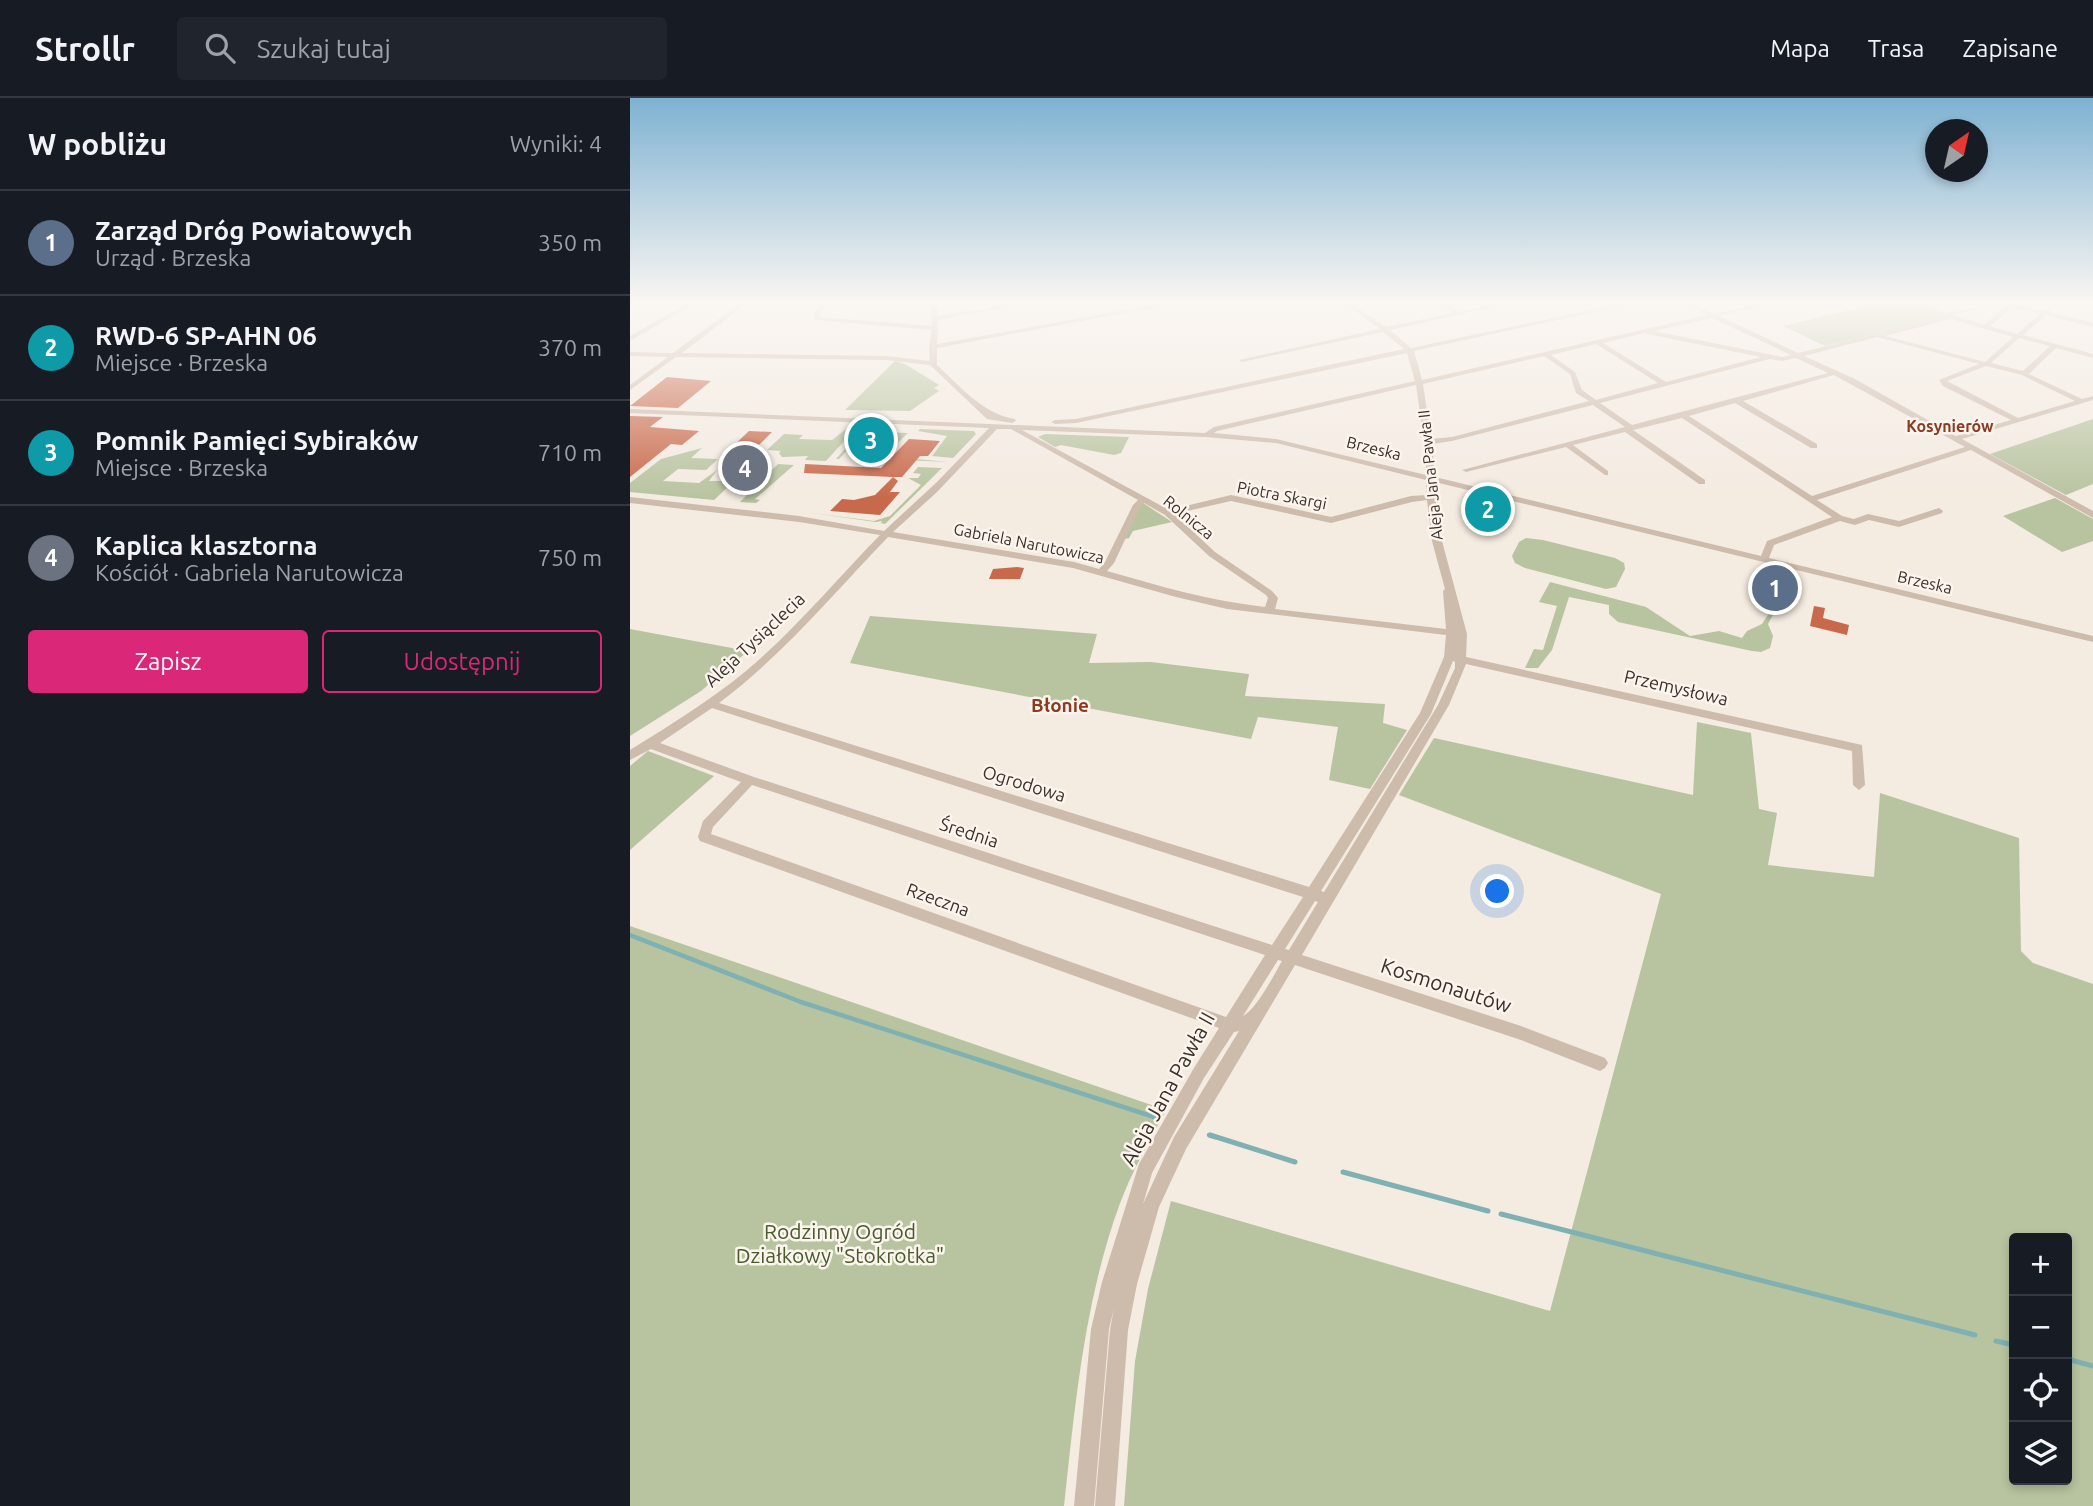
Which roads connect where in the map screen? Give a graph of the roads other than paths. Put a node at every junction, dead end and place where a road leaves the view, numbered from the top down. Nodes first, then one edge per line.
1 (659, 367) edge
2 (935, 367) edge
3 (1335, 367) edge
4 (1414, 367) edge
5 (1490, 367) edge
6 (1564, 367) edge
7 (1637, 367) edge
8 (1733, 367) edge
9 (1822, 367) edge
10 (1978, 367) edge
11 (1996, 367) edge
12 (2032, 367) edge
13 (1835, 373) junction
14 (2024, 374) junction
15 (1419, 383) junction
16 (1666, 385) junction
17 (630, 388) edge
18 (2093, 398) edge
19 (1737, 400) junction
20 (2079, 400) junction
21 (1597, 403) junction
22 (630, 411) edge
23 (987, 412) junction
24 (1683, 415) junction
25 (2015, 419) junction
26 (994, 427) junction
27 (1015, 428) junction
28 (1039, 429) junction
29 (1628, 429) junction
30 (1206, 435) junction
31 (1957, 438) junction
32 (1032, 440) junction
33 (1428, 442) junction
34 (1567, 444) junction
35 (1814, 446) dead end
36 (1973, 447) junction
37 (1466, 470) dead end
38 (1605, 473) dead end
39 (1433, 479) junction
40 (1702, 482) dead end
41 (1431, 497) junction
42 (1811, 499) junction
43 (630, 500) edge
44 (1143, 500) junction
45 (1939, 511) dead end
46 (1168, 513) junction
47 (2093, 515) edge
48 (1839, 518) junction
49 (890, 535) junction
50 (1764, 559) junction
51 (1101, 572) junction
52 (1269, 612) junction
53 (2093, 639) edge
54 (1454, 647) junction
55 (711, 704) junction
56 (650, 744) junction
57 (630, 757) edge
58 (750, 780) junction
59 (1859, 785) dead end
60 (1320, 896) junction
61 (1286, 955) junction
62 (1253, 1019) junction
63 (1230, 1025) junction
64 (1600, 1063) dead end
65 (1199, 1073) junction
66 (1204, 1100) junction
67 (1084, 1506) edge
68 (1105, 1506) edge

1 - 17 street
2 - 23 street
3 - 23 street
4 - 15 street, Aleja Jana Pawła II
5 - 15 street
6 - 21 street
7 - 16 street
8 - 16 street
9 - 13 street
10 - 25 street
11 - 14 street
12 - 14 street
13 - 19 street
13 - 31 street
14 - 20 street
15 - 30 street
15 - 33 street, Aleja Jana Pawła II
16 - 21 street
18 - 20 street
19 - 24 street
19 - 35 street
20 - 25 street
21 - 29 street
21 - 33 street
22 - 26 street, Brzeska
23 - 26 street
24 - 29 street
24 - 42 street
25 - 31 street
26 - 27 street, Brzeska
26 - 49 street, Aleja Tysiąclecia
27 - 28 street, Brzeska
27 - 32 street, Rolnicza
28 - 30 street, Brzeska
28 - 32 street
29 - 34 street
29 - 40 street
30 - 39 street, Brzeska
31 - 36 street
32 - 44 street, Rolnicza
33 - 39 street, Aleja Jana Pawła II
34 - 37 street
34 - 38 street
36 - 42 street
36 - 47 street
39 - 41 street, Aleja Jana Pawła II
39 - 50 street, Brzeska
41 - 46 street, Piotra Skargi
41 - 54 street, Aleja Jana Pawła II
42 - 48 street
43 - 49 street, Gabriela Narutowicza
44 - 46 street, Rolnicza
44 - 51 street
45 - 48 street
46 - 52 street, Rolnicza
48 - 50 street
49 - 51 street, Gabriela Narutowicza
49 - 55 street, Aleja Tysiąclecia
50 - 53 street, Brzeska
51 - 52 street, Gabriela Narutowicza
52 - 54 street, Gabriela Narutowicza
54 - 59 street, Przemysłowa
54 - 60 street, Aleja Jana Pawła II
55 - 56 street, Aleja Tysiąclecia
55 - 60 street, Ogrodowa
56 - 57 street, Aleja Tysiąclecia
56 - 58 street, Średnia
58 - 61 street, Średnia
58 - 63 street, Rzeczna
60 - 61 street, Aleja Jana Pawła II
61 - 62 street, Aleja Jana Pawła II
61 - 63 street, Aleja Jana Pawła II
61 - 64 street, Kosmonautów
62 - 63 street
62 - 66 street, Aleja Jana Pawła II
63 - 65 street, Aleja Jana Pawła II
65 - 66 street
65 - 67 street, Aleja Jana Pawła II
66 - 68 street, Aleja Jana Pawła II

